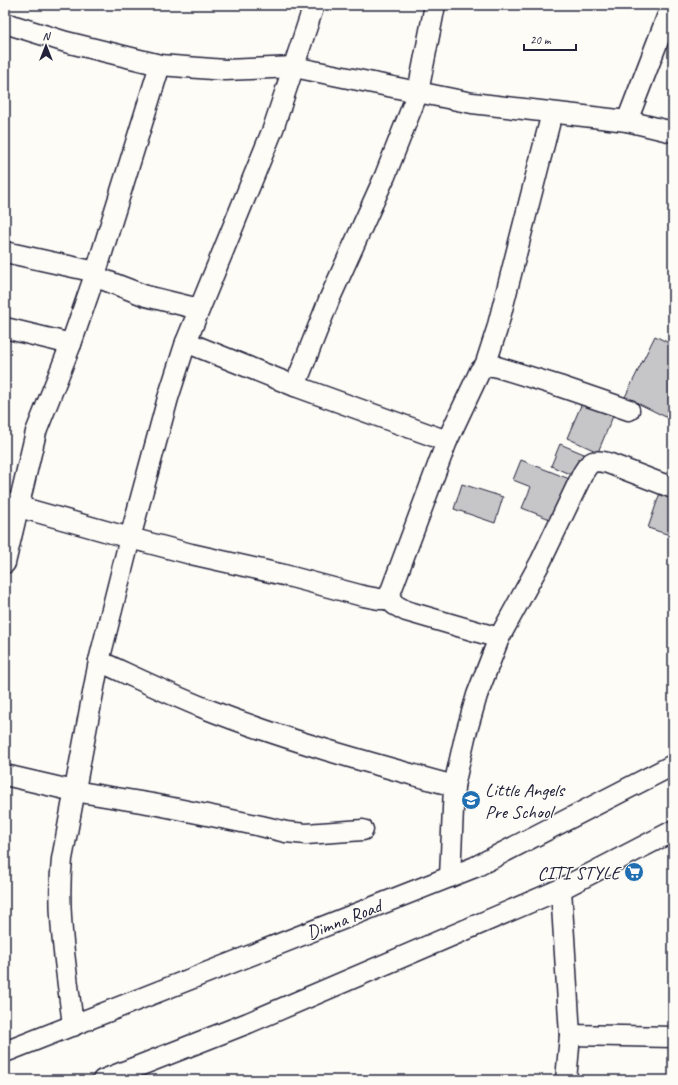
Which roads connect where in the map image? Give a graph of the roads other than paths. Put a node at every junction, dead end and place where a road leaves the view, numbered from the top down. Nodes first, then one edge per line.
1 (314, 5) edge
2 (435, 5) edge
3 (669, 12) dead end
4 (5, 23) edge
5 (160, 66) junction
6 (294, 67) junction
7 (418, 92) junction
8 (552, 113) junction
9 (627, 121) junction
10 (673, 132) edge
11 (5, 252) edge
12 (95, 274) junction
13 (200, 309) junction
14 (5, 328) edge
15 (186, 342) junction
16 (71, 344) junction
17 (485, 366) junction
18 (295, 386) junction
19 (629, 410) dead end
20 (447, 441) junction
21 (673, 488) edge
22 (11, 505) edge
23 (130, 538) junction
24 (5, 563) edge
25 (388, 599) junction
26 (499, 638) junction
27 (99, 661) junction
28 (673, 765) edge
29 (5, 775) edge
30 (454, 786) junction
31 (74, 791) junction
32 (363, 830) dead end
33 (673, 831) edge
34 (450, 877) junction
35 (561, 889) junction
36 (73, 1026) junction
37 (570, 1035) junction
38 (673, 1037) edge
39 (5, 1052) edge
40 (108, 1079) edge
41 (566, 1080) edge

1 - 6 street
2 - 7 street
3 - 9 street
4 - 5 street
5 - 6 street
5 - 12 street
6 - 7 street
6 - 13 street
7 - 8 street
7 - 18 street
8 - 9 street
8 - 17 street
9 - 10 street
11 - 12 street
12 - 13 street
12 - 16 street
13 - 15 street
14 - 16 street
15 - 18 street
15 - 23 street
16 - 22 street
17 - 19 street
17 - 20 street
18 - 20 street
20 - 25 street
21 - 26 street
22 - 23 street
22 - 24 street
23 - 25 street
23 - 27 street
25 - 26 street
26 - 30 street
27 - 30 street
27 - 31 street
28 - 34 street, Dimna Road
29 - 31 street
30 - 34 street
31 - 32 street
31 - 36 street
33 - 35 street
34 - 36 street, Dimna Road
35 - 37 street
35 - 40 street
36 - 39 street, Dimna Road
37 - 38 street
37 - 41 street

